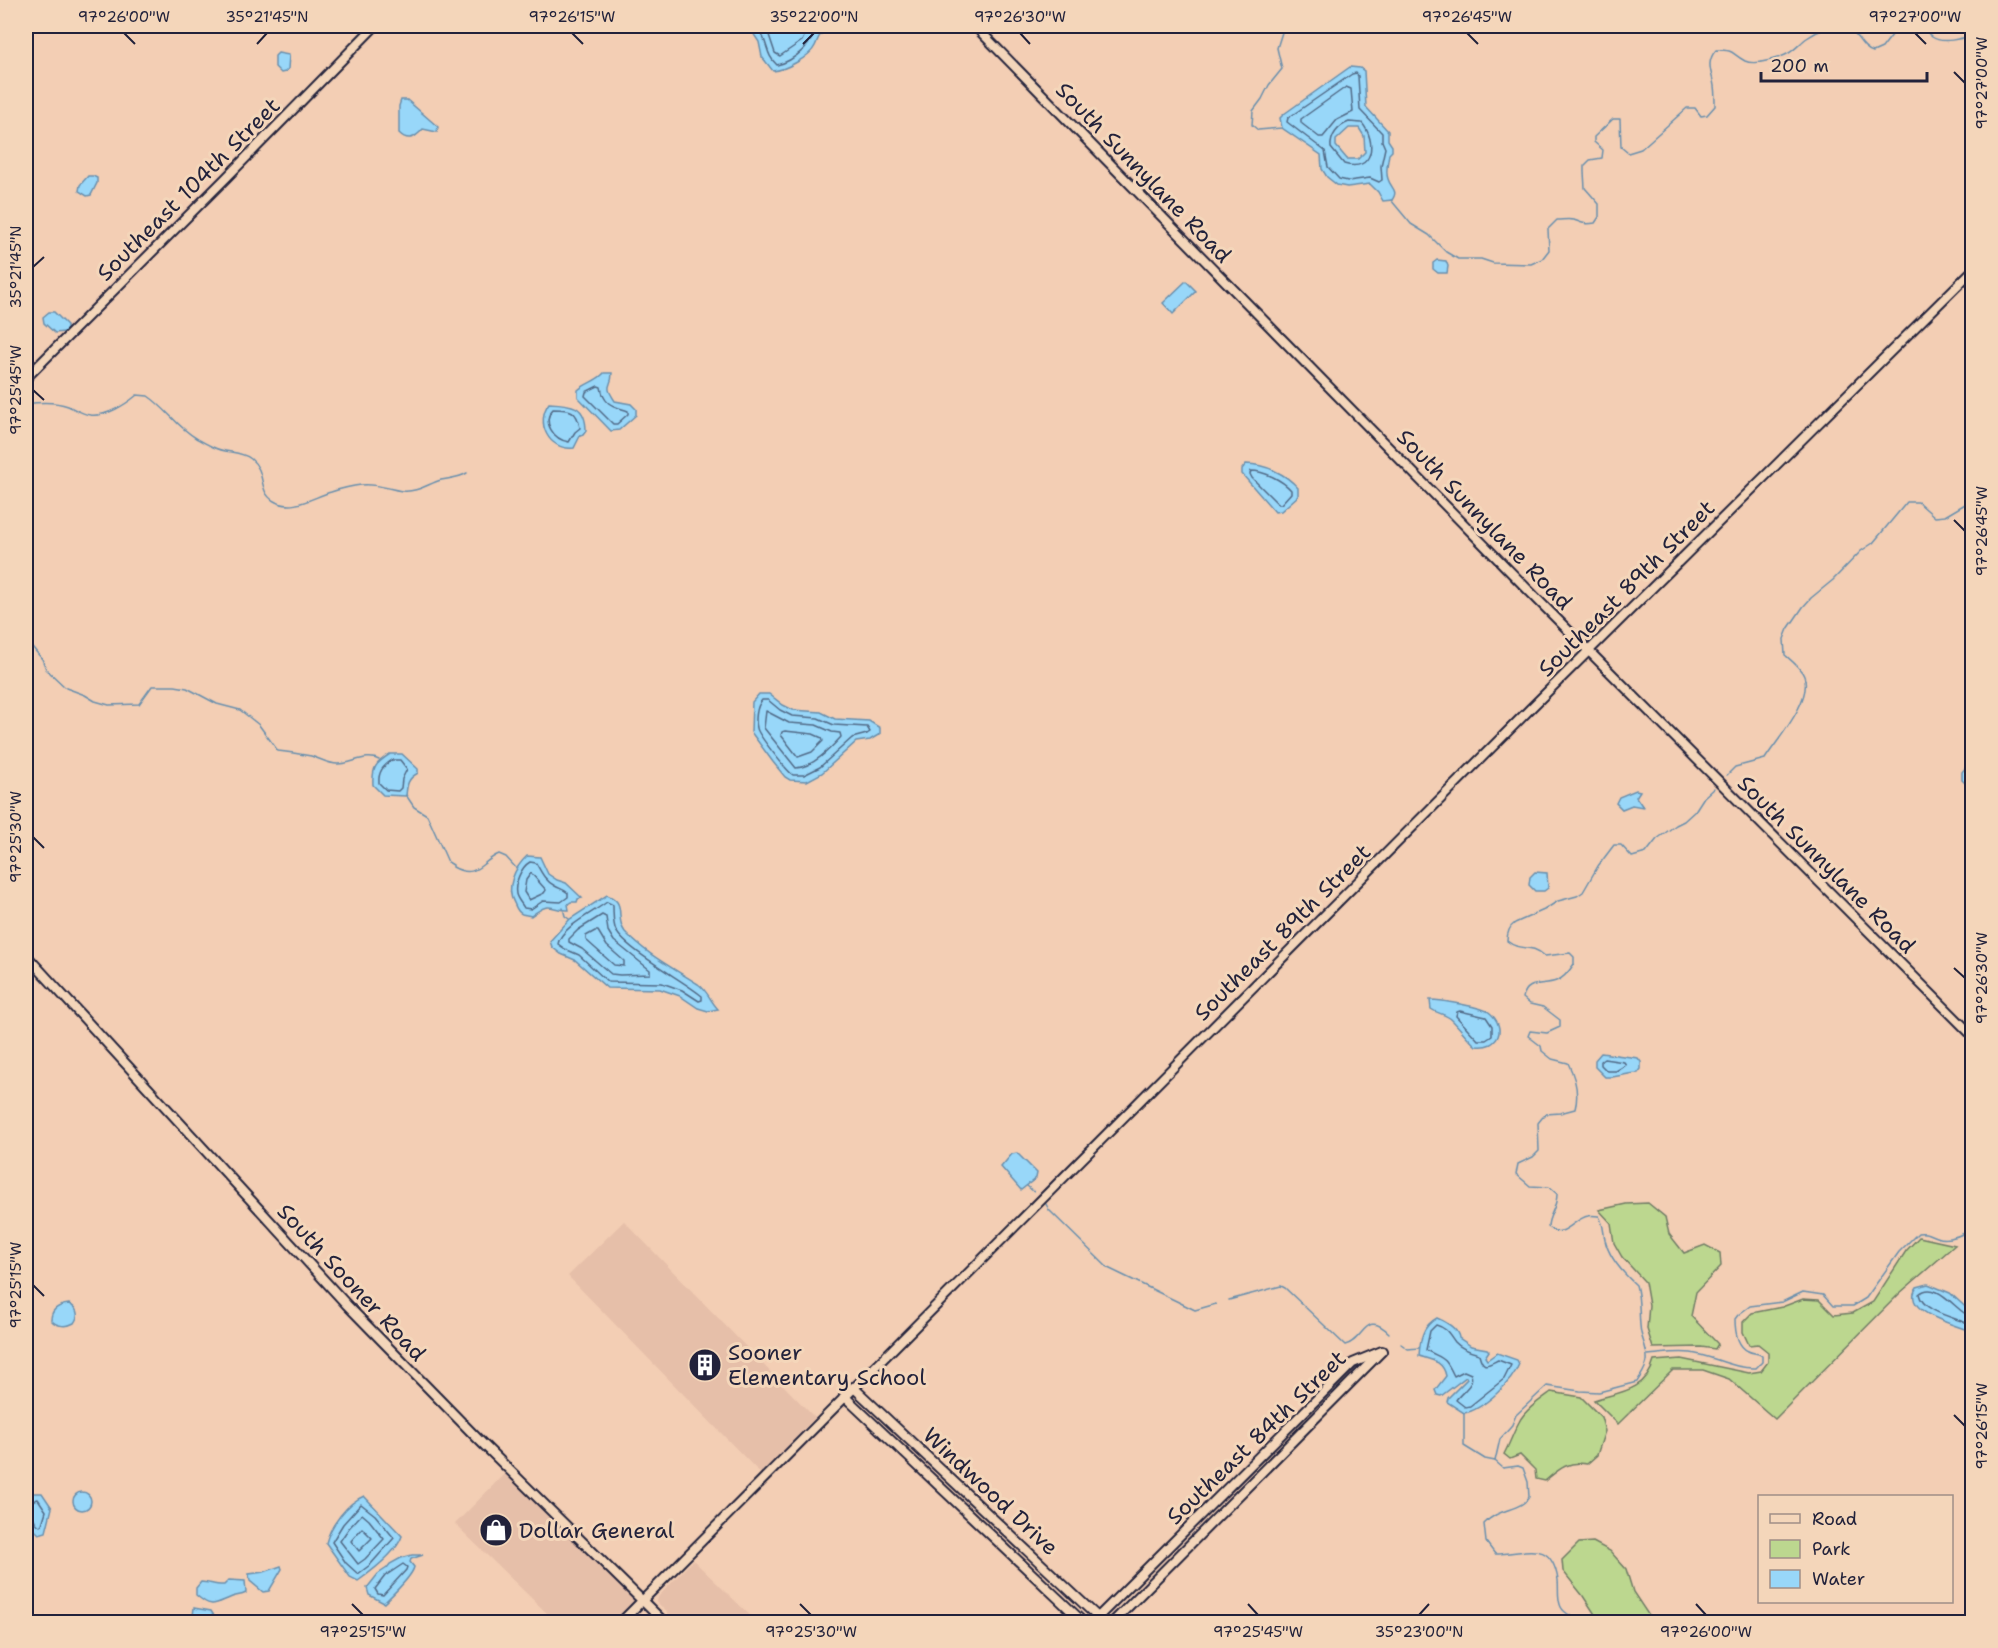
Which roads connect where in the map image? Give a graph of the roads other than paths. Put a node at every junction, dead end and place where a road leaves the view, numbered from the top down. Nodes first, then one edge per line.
1 (375, 26) edge
2 (975, 26) edge
3 (1972, 271) edge
4 (26, 378) edge
5 (1589, 651) junction
6 (26, 955) edge
7 (1972, 1035) edge
8 (853, 1387) junction
9 (844, 1396) junction
10 (642, 1601) junction
11 (1098, 1621) edge
12 (621, 1623) edge
13 (664, 1623) edge
14 (1083, 1623) edge
15 (1113, 1623) edge

1 - 4 street, Southeast 104th Street
2 - 5 street, South Sunnylane Road
3 - 5 street, Southeast 89th Street
5 - 7 street, South Sunnylane Road
5 - 8 street, Southeast 89th Street
6 - 10 street, South Sooner Road
8 - 9 street, Southeast 89th Street
8 - 11 street, Windwood Drive
9 - 10 street, Southeast 89th Street
9 - 14 street, Windwood Drive
10 - 12 street, Southeast 89th Street
10 - 13 street, South Sooner Road
11 - 15 street, Southeast 84th Street

